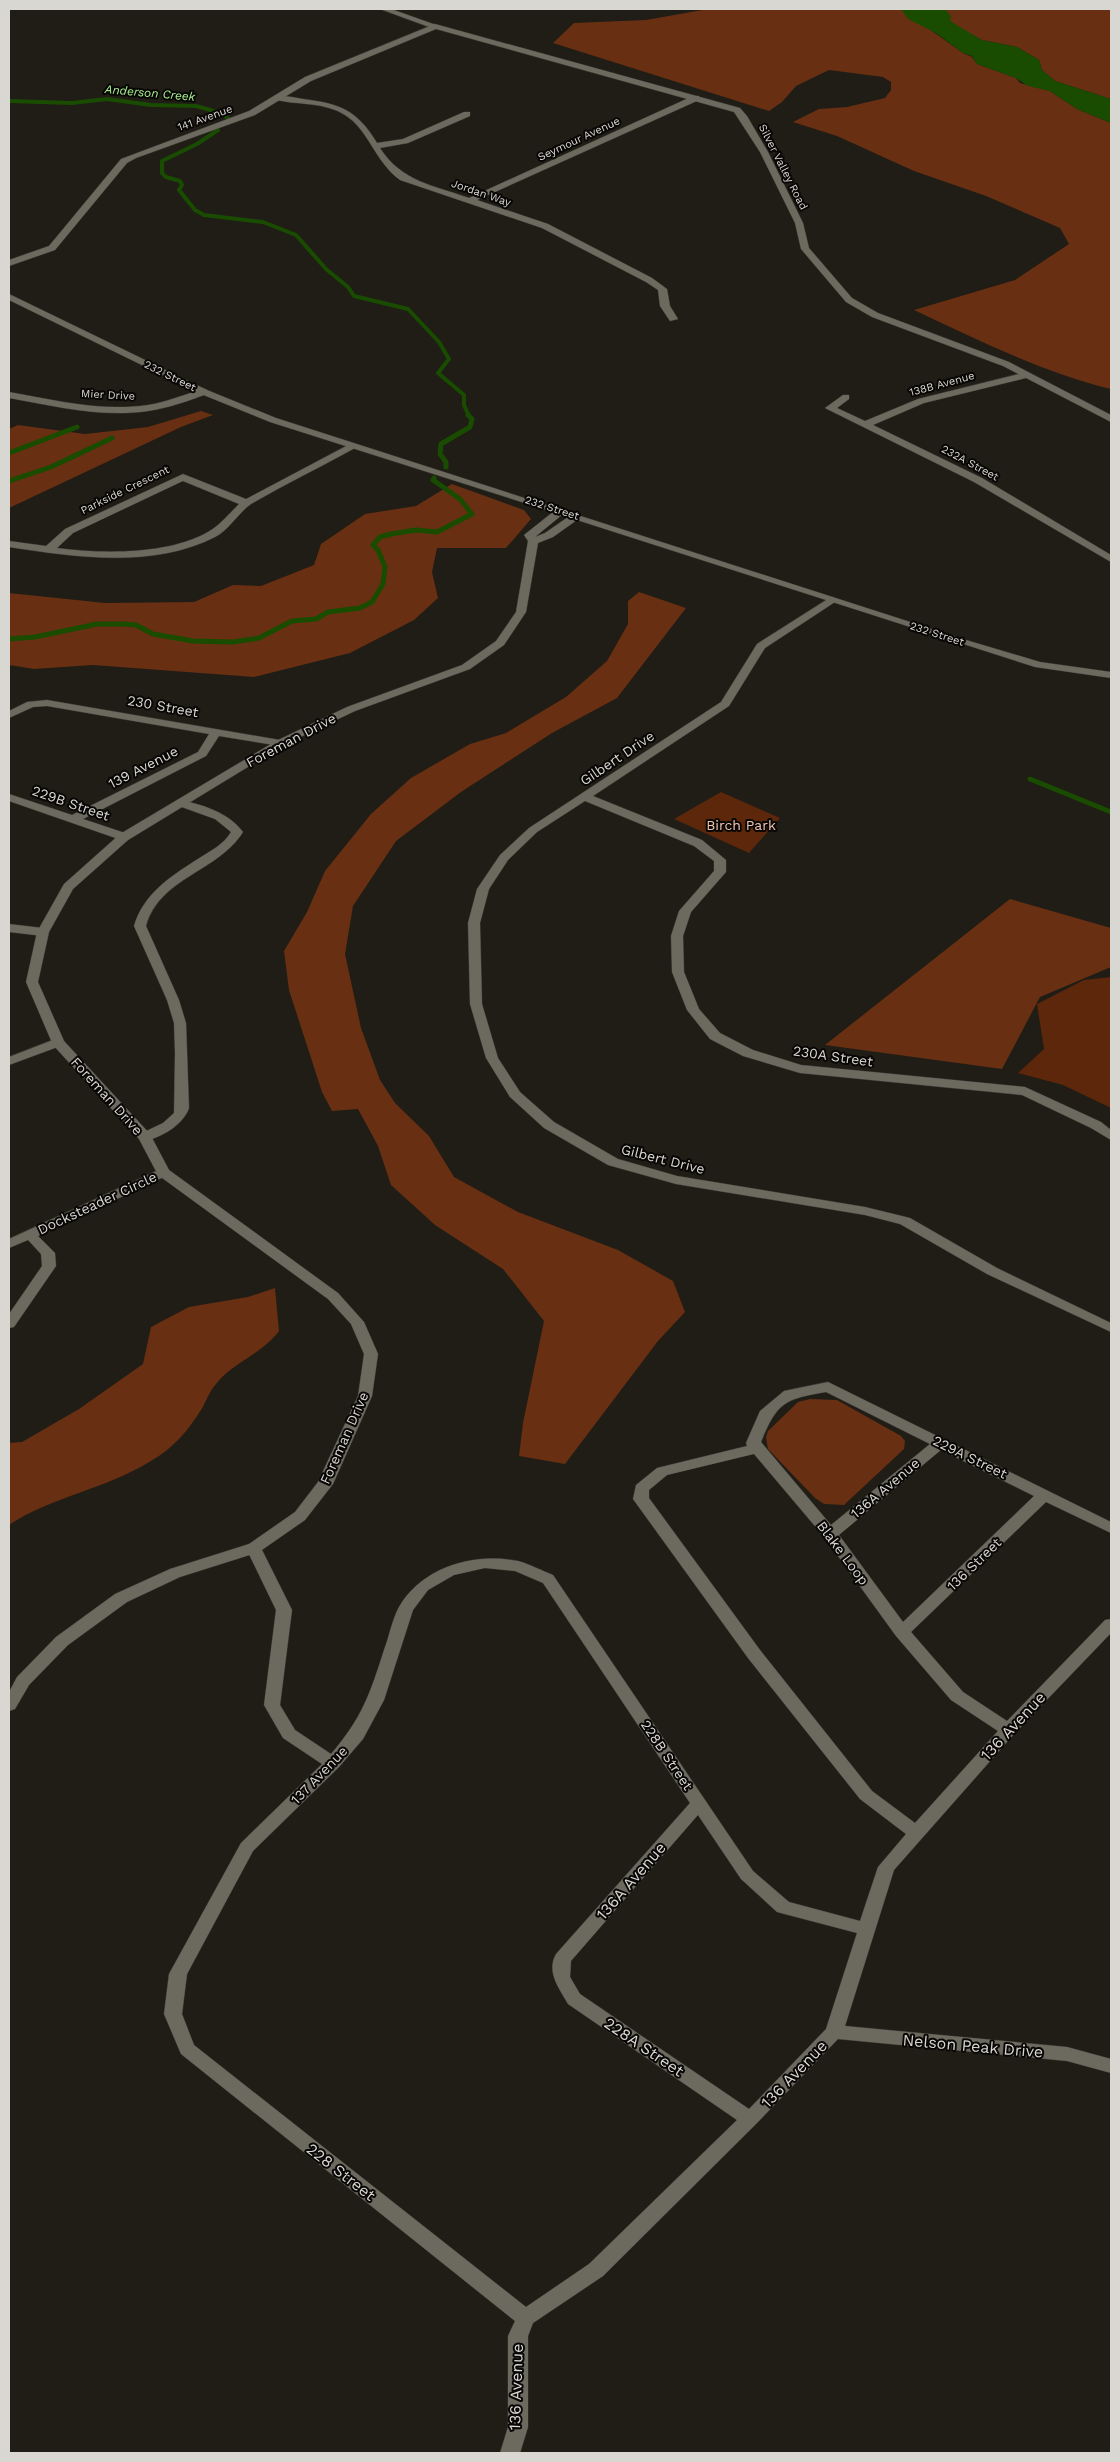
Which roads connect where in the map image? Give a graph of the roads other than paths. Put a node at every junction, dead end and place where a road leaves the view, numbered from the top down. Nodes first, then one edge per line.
1 (384, 9) edge
2 (435, 26) junction
3 (279, 98) junction
4 (696, 98) junction
5 (467, 114) dead end
6 (374, 146) junction
7 (471, 200) junction
8 (9, 262) edge
9 (9, 297) edge
10 (673, 318) dead end
11 (1027, 375) junction
12 (204, 392) junction
13 (9, 395) edge
14 (846, 397) dead end
15 (1111, 419) edge
16 (866, 424) junction
17 (352, 446) junction
18 (246, 502) junction
19 (561, 511) junction
20 (576, 516) junction
21 (533, 541) junction
22 (9, 544) edge
23 (48, 550) junction
24 (1111, 558) edge
25 (831, 600) junction
26 (1111, 675) edge
27 (9, 715) edge
28 (217, 731) junction
29 (280, 743) junction
30 (9, 797) edge
31 (586, 797) junction
32 (180, 803) junction
33 (73, 820) junction
34 (124, 837) junction
35 (9, 928) edge
36 (43, 932) junction
37 (58, 1042) junction
38 (9, 1061) edge
39 (1111, 1136) edge
40 (145, 1137) junction
41 (163, 1172) junction
42 (30, 1235) junction
43 (9, 1244) edge
44 (9, 1324) edge
45 (1111, 1328) edge
46 (940, 1443) junction
47 (757, 1448) junction
48 (1045, 1494) junction
49 (1111, 1528) edge
50 (830, 1534) junction
51 (254, 1548) junction
52 (485, 1563) joint
53 (1111, 1624) edge
54 (902, 1632) junction
55 (9, 1705) edge
56 (1008, 1730) junction
57 (333, 1763) junction
58 (699, 1803) junction
59 (916, 1833) junction
60 (865, 1929) junction
61 (562, 1959) joint
62 (172, 2014) joint
63 (834, 2032) junction
64 (1111, 2066) edge
65 (750, 2119) junction
66 (526, 2318) junction
67 (510, 2453) edge

1 - 2 street, Silver Valley Road
2 - 3 street, 141 Avenue
2 - 4 street, Silver Valley Road
3 - 6 street, Jordan Way
3 - 8 street, 141 Avenue
4 - 7 street, Seymour Avenue
4 - 11 street, Silver Valley Road
5 - 6 street
6 - 7 street, Jordan Way
7 - 10 street, Jordan Way
9 - 12 street, 232 Street
11 - 15 street, Silver Valley Road
11 - 16 street, 138B Avenue
12 - 13 street, Mier Drive
12 - 17 street, 232 Street
14 - 16 street, 232A Street
16 - 24 street, 232A Street
17 - 18 street
17 - 19 street, 232 Street
18 - 23 street
18 - 23 street, Parkside Crescent
19 - 20 street, 232 Street
19 - 21 street, Foreman Drive
20 - 21 street
20 - 25 street, 232 Street
21 - 29 street, Foreman Drive
22 - 23 street
25 - 26 street, 232 Street
25 - 31 street, Gilbert Drive
27 - 28 street, 230 Street
28 - 29 street, 230 Street
28 - 33 street, 139 Avenue
29 - 32 street, Foreman Drive
30 - 33 street, 229B Street
31 - 39 street, 230A Street
31 - 45 street, Gilbert Drive
32 - 34 street, Foreman Drive
32 - 40 street
33 - 34 street, 229B Street
34 - 36 street, Foreman Drive
35 - 36 street
36 - 37 street, Foreman Drive
37 - 38 street
37 - 40 street, Foreman Drive
40 - 41 street, Foreman Drive
41 - 42 street, Docksteader Circle
41 - 51 street, Foreman Drive
42 - 43 street, Docksteader Circle
42 - 44 street, Docksteader Circle
46 - 47 street, 229A Street
46 - 48 street, 229A Street
46 - 50 street, 136A Avenue
47 - 50 street, Blake Loop
47 - 59 street
48 - 49 street, 229A Street
48 - 54 street, 136 Street
50 - 54 street, Blake Loop
51 - 55 street, Foreman Drive
51 - 57 street
52 - 57 street, 137 Avenue
52 - 58 street, 228B Street
53 - 56 street, 136 Avenue
54 - 56 street, Blake Loop
56 - 59 street, 136 Avenue
57 - 62 street, 137 Avenue
58 - 60 street, 228B Street
58 - 61 street, 136A Avenue
59 - 60 street, 136 Avenue
60 - 63 street, 136 Avenue
61 - 65 street, 228A Street
62 - 66 street, 228 Street
63 - 64 street, Nelson Peak Drive
63 - 65 street, 136 Avenue
65 - 66 street, 136 Avenue
66 - 67 street, 136 Avenue

